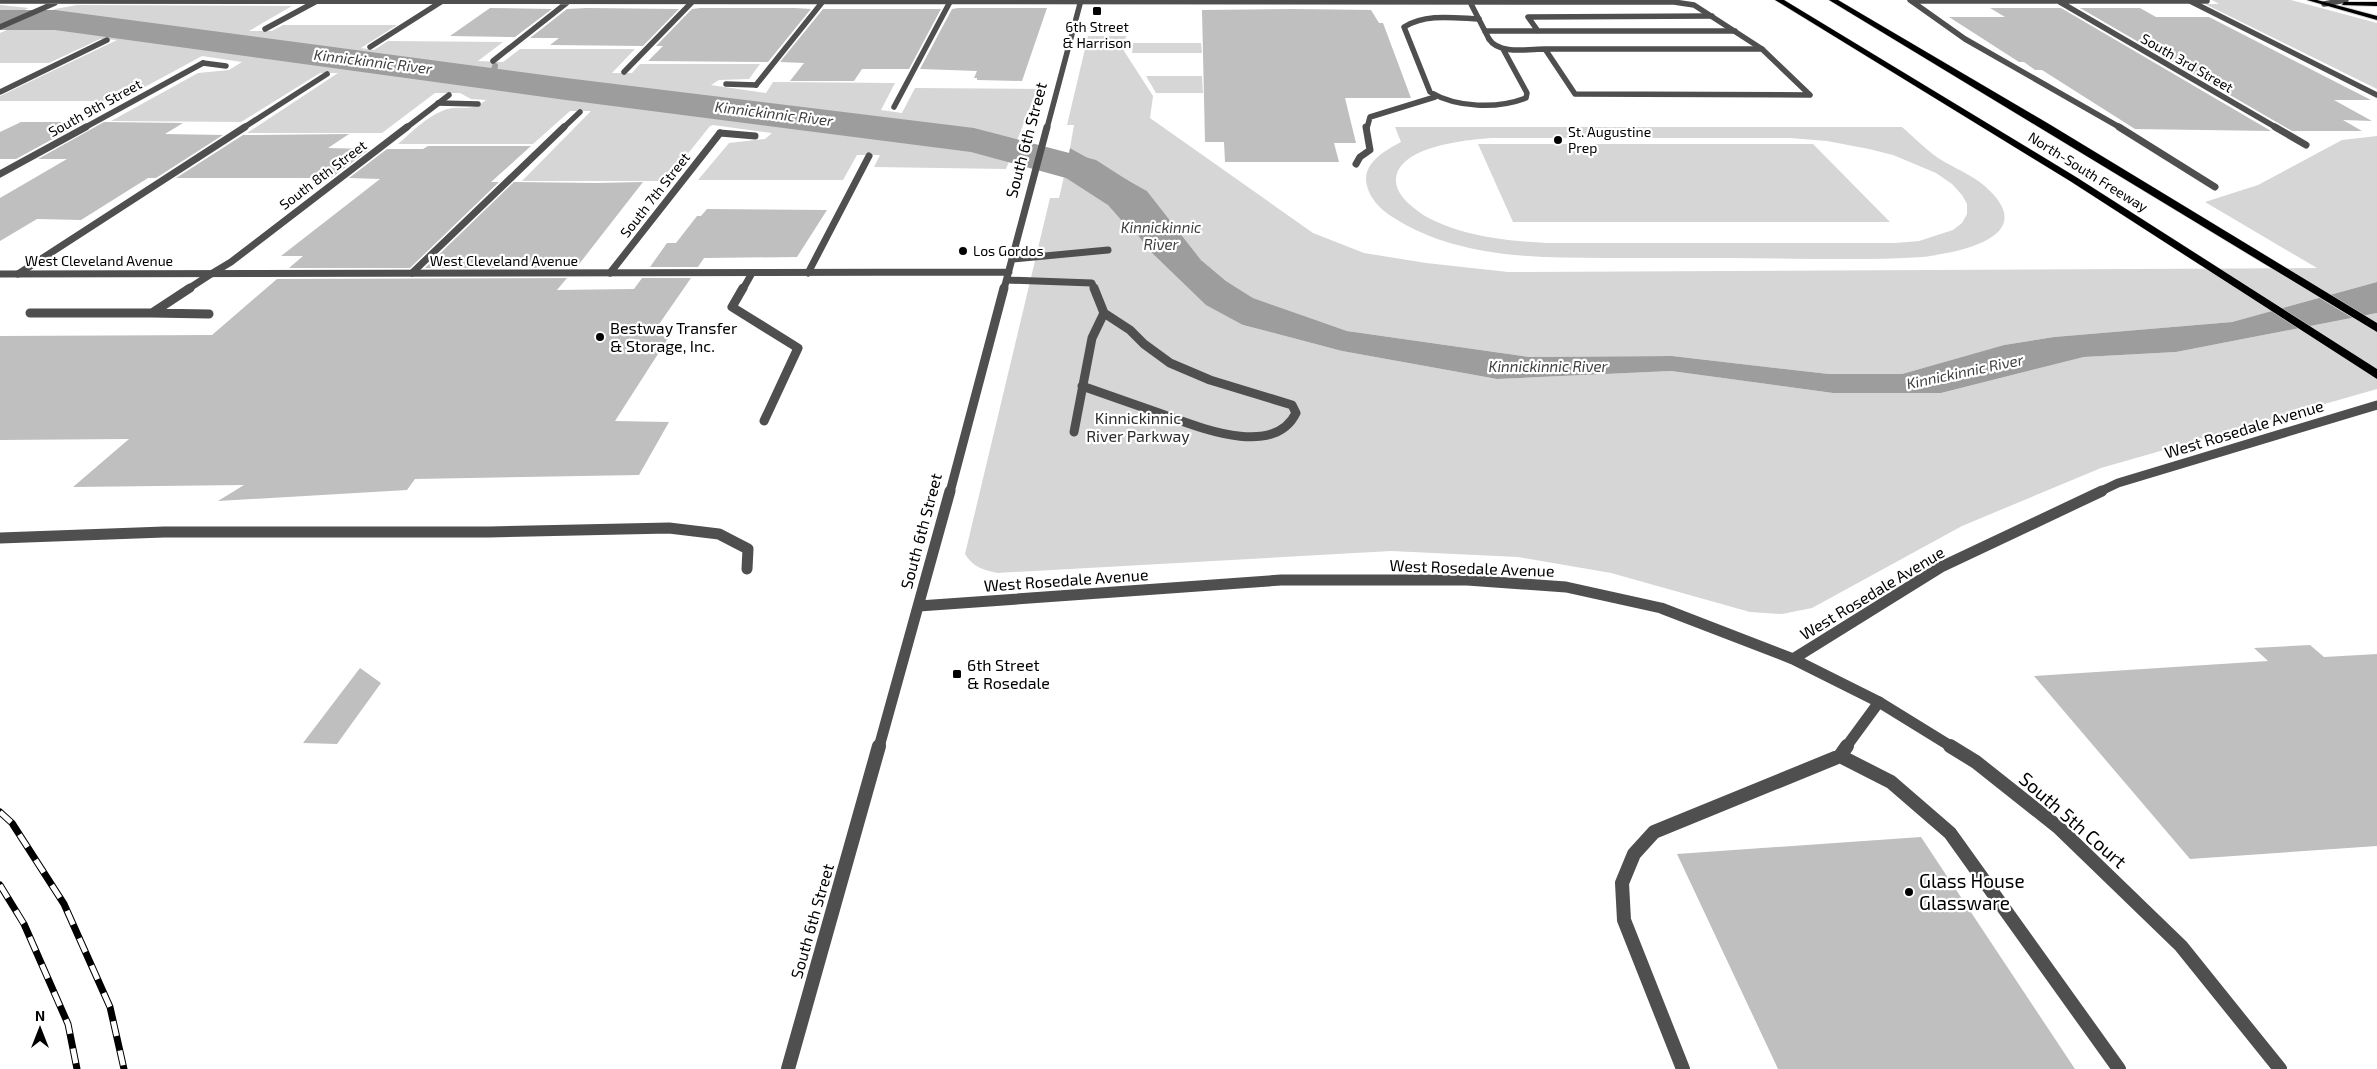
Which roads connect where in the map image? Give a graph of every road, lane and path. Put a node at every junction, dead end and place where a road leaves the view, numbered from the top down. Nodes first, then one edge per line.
1 (62, 0) edge
2 (189, 0) edge
3 (317, 0) edge
4 (443, 0) edge
5 (1779, 0) edge
6 (1833, 0) edge
7 (2058, 0) edge
8 (2310, 0) edge
9 (2341, 0) edge
10 (2346, 0) edge
11 (0, 1) edge
12 (569, 1) edge
13 (693, 1) edge
14 (823, 1) edge
15 (951, 1) edge
16 (1081, 1) edge
17 (1273, 1) edge
18 (1469, 1) edge
19 (1911, 1) edge
20 (2190, 1) edge
21 (2207, 1) edge
22 (2324, 4) junction
23 (2377, 4) edge
24 (2357, 5) junction
25 (2377, 10) edge
26 (1712, 16) junction
27 (2377, 18) edge
28 (1479, 19) junction
29 (0, 27) edge
30 (265, 29) dead end
31 (1538, 31) junction
32 (1735, 31) junction
33 (1485, 32) junction
34 (107, 40) dead end
35 (370, 47) dead end
36 (1503, 49) junction
37 (1546, 49) junction
38 (1762, 49) junction
39 (493, 61) dead end
40 (226, 66) dead end
41 (624, 72) dead end
42 (327, 74) dead end
43 (726, 84) dead end
44 (0, 92) edge
45 (449, 95) dead end
46 (2377, 95) edge
47 (1435, 97) junction
48 (438, 103) junction
49 (478, 104) dead end
50 (894, 107) dead end
51 (580, 112) dead end
52 (755, 136) dead end
53 (2306, 145) dead end
54 (869, 156) dead end
55 (1356, 164) dead end
56 (0, 174) edge
57 (2215, 187) dead end
58 (1108, 250) dead end
59 (1013, 259) junction
60 (412, 273) junction
61 (610, 273) junction
62 (752, 273) junction
63 (808, 273) junction
64 (0, 274) edge
65 (18, 274) junction
66 (211, 274) junction
67 (1008, 276) junction
68 (30, 313) dead end
69 (152, 313) junction
70 (1104, 313) junction
71 (209, 314) dead end
72 (2377, 328) edge
73 (2377, 375) edge
74 (1082, 386) junction
75 (2377, 405) edge
76 (764, 421) dead end
77 (1074, 432) dead end
78 (0, 538) edge
79 (747, 569) dead end
80 (919, 606) junction
81 (1793, 659) junction
82 (1879, 702) junction
83 (1840, 756) junction
84 (788, 1069) edge
85 (1683, 1069) edge
86 (2119, 1069) edge
87 (2280, 1069) edge

1 - 2 street
1 - 11 street
1 - 29 street
2 - 3 street
3 - 4 street
3 - 30 street
4 - 12 street
4 - 35 street
5 - 73 highway, North-South Freeway
6 - 72 highway, North-South Freeway
7 - 19 street
7 - 20 street
7 - 53 street, South 3rd Street
8 - 22 main road
9 - 10 street
9 - 22 street
9 - 24 main road
12 - 13 street
12 - 39 street
13 - 14 street
13 - 41 street
14 - 15 street
14 - 43 street
15 - 16 street
15 - 50 street
16 - 17 street
16 - 59 street, South 6th Street
17 - 18 street
18 - 26 street
18 - 28 street
19 - 57 street
20 - 21 street
20 - 46 street
22 - 24 main road
22 - 27 main road
23 - 24 main road
24 - 25 main road
26 - 31 street
26 - 32 street
28 - 33 street
28 - 47 street
31 - 32 street
31 - 33 street
32 - 38 street
33 - 36 street
34 - 44 street
36 - 37 street
36 - 47 street
37 - 38 street
37 - 38 street
40 - 56 street, South 9th Street
42 - 65 street
45 - 48 street, South 8th Street
47 - 55 street
48 - 49 street
48 - 66 street, South 8th Street
51 - 60 street
52 - 61 street, South 7th Street
54 - 63 street
58 - 59 street
59 - 67 street, South 6th Street
60 - 61 street, West Cleveland Avenue
60 - 66 street, West Cleveland Avenue
61 - 62 street, West Cleveland Avenue
62 - 63 street, West Cleveland Avenue
62 - 76 street
63 - 67 street, West Cleveland Avenue
64 - 65 street, West Cleveland Avenue
65 - 66 street, West Cleveland Avenue
66 - 69 street, South 8th Street
67 - 70 street, West Cleveland Avenue
67 - 80 street, South 6th Street
68 - 69 street
69 - 71 street
70 - 74 street
70 - 74 street
74 - 77 street
75 - 81 street, West Rosedale Avenue
78 - 79 street
80 - 81 street, West Rosedale Avenue
80 - 84 street, South 6th Street
81 - 82 street, South 5th Court
82 - 83 street
82 - 87 street, South 5th Court
83 - 85 street
83 - 86 street

